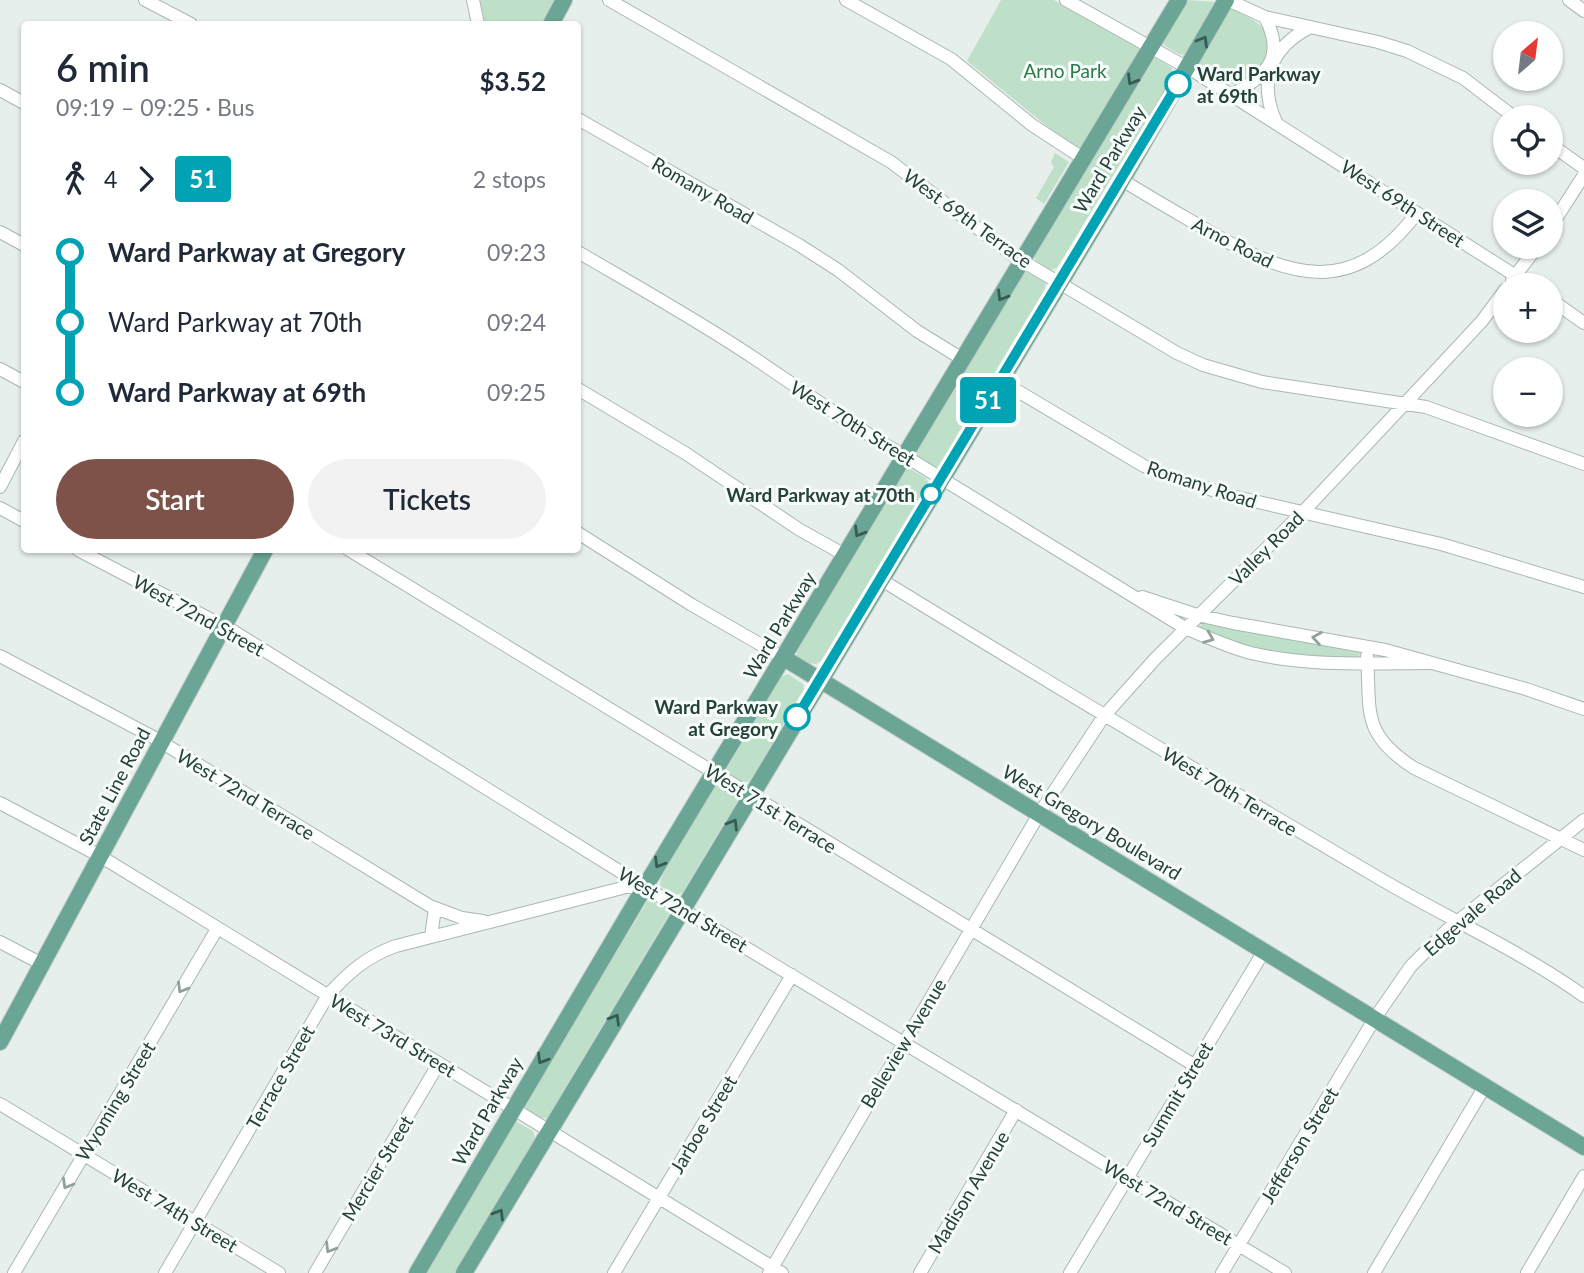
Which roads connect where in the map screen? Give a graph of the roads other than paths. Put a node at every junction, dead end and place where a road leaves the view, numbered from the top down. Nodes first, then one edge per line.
1 (145, 0) edge
2 (473, 0) edge
3 (564, 0) edge
4 (609, 0) edge
5 (846, 0) edge
6 (1066, 0) edge
7 (1180, 0) edge
8 (1227, 0) edge
9 (1569, 0) edge
10 (1584, 10) edge
11 (1265, 17) junction
12 (185, 21) edge
13 (477, 21) edge
14 (553, 21) edge
15 (1309, 28) junction
16 (1152, 46) junction
17 (1272, 62) junction
18 (1187, 67) junction
19 (0, 90) edge
20 (1231, 95) junction
21 (21, 101) edge
22 (1498, 105) edge
23 (581, 121) edge
24 (1276, 122) junction
25 (1563, 153) edge
26 (1084, 159) junction
27 (1584, 168) edge
28 (1584, 175) edge
29 (1122, 180) junction
30 (1563, 208) edge
31 (1417, 213) junction
32 (0, 232) edge
33 (21, 243) edge
34 (581, 254) edge
35 (1528, 259) edge
36 (1023, 261) junction
37 (1502, 273) edge
38 (1517, 273) edge
39 (1059, 283) junction
40 (1493, 306) edge
41 (1563, 308) edge
42 (1584, 323) edge
43 (964, 360) junction
44 (0, 369) edge
45 (21, 380) edge
46 (999, 380) junction
47 (581, 391) edge
48 (1405, 403) junction
49 (21, 446) edge
50 (905, 456) junction
51 (1584, 464) edge
52 (941, 479) junction
53 (0, 488) edge
54 (0, 509) edge
55 (1302, 513) junction
56 (21, 520) edge
57 (581, 535) edge
58 (84, 553) edge
59 (263, 553) edge
60 (354, 553) edge
61 (845, 555) junction
62 (880, 579) junction
63 (1584, 587) edge
64 (1128, 593) junction
65 (1197, 615) junction
66 (224, 626) junction
67 (1185, 628) junction
68 (1364, 645) junction
69 (0, 656) edge
70 (784, 658) junction
71 (1368, 663) junction
72 (1431, 663) junction
73 (819, 680) junction
74 (1584, 709) edge
75 (1104, 716) junction
76 (162, 743) junction
77 (714, 772) junction
78 (751, 795) junction
79 (0, 803) edge
80 (1039, 814) junction
81 (1584, 820) edge
82 (1562, 838) junction
83 (1584, 850) edge
84 (100, 856) junction
85 (645, 887) junction
86 (435, 908) junction
87 (682, 908) junction
88 (494, 921) junction
89 (1458, 922) junction
90 (217, 929) junction
91 (970, 930) junction
92 (431, 937) junction
93 (0, 942) edge
94 (1264, 951) junction
95 (42, 964) junction
96 (792, 975) junction
97 (328, 995) junction
98 (1584, 996) edge
99 (1375, 1018) junction
100 (0, 1042) edge
101 (904, 1042) junction
102 (439, 1063) junction
103 (1194, 1065) junction
104 (1485, 1086) junction
105 (0, 1104) edge
106 (513, 1108) junction
107 (1016, 1110) junction
108 (549, 1131) junction
109 (1584, 1147) edge
110 (84, 1154) junction
111 (1584, 1176) edge
112 (1126, 1177) junction
113 (658, 1197) junction
114 (195, 1222) junction
115 (1239, 1245) junction
116 (774, 1271) edge
117 (14, 1273) edge
118 (165, 1273) edge
119 (279, 1273) edge
120 (315, 1273) edge
121 (417, 1273) edge
122 (464, 1273) edge
123 (614, 1273) edge
124 (920, 1273) edge
125 (1070, 1273) edge
126 (1222, 1273) edge
127 (1285, 1273) edge
128 (1374, 1273) edge
129 (1527, 1273) edge

1 - 12 street
2 - 13 street
3 - 14 main road
4 - 36 street, West 69th Terrace
5 - 26 street
6 - 16 street, West 69th Street
7 - 16 main road, Ward Parkway
8 - 11 street
18 -> 8 main road, Ward Parkway
9 - 10 street
11 - 15 street
11 - 17 street
15 - 17 street
15 - 22 street
16 - 18 street, West 69th Street
16 -> 26 main road, Ward Parkway
17 - 20 street
17 - 24 street
18 - 20 street, West 69th Street
18 - 29 main road, Ward Parkway
19 - 21 street
20 - 24 street, West 69th Street
23 - 43 street, Romany Road
24 - 31 street, West 69th Street
25 - 27 street
26 - 36 main road, Ward Parkway
28 - 30 street
29 - 31 street, Arno Road
29 - 39 main road, Ward Parkway
31 - 37 street, West 69th Street
32 - 33 street
34 - 50 street, West 70th Street
35 - 38 street
36 - 39 street, West 69th Terrace
36 -> 43 main road, Ward Parkway
39 - 46 main road, Ward Parkway
39 - 48 street, West 69th Terrace
40 - 48 street, Valley Road
41 - 42 street
43 - 50 main road, Ward Parkway
44 - 45 street
46 - 52 main road, Ward Parkway
46 - 55 street, Romany Road
47 - 61 street
48 - 51 street, West 69th Terrace
48 - 55 street, Valley Road
49 - 53 street
50 - 52 street, West 70th Street
50 -> 61 main road, Ward Parkway
52 - 62 main road, Ward Parkway
52 - 64 street, West 70th Street
54 - 56 street
55 - 63 street, Romany Road
55 - 65 street, Valley Road
57 - 70 street, West Gregory Boulevard
58 - 66 street, West 72nd Street
59 - 66 main road, State Line Road
60 - 77 street, West 71st Terrace
61 - 70 main road, Ward Parkway
62 - 73 main road, Ward Parkway
62 - 75 street, West 70th Terrace
64 - 65 street, West 70th Street
64 - 67 street, West 70th Street
65 - 67 street, Valley Road
68 -> 65 street, West 70th Street
66 - 76 main road, State Line Road
66 - 85 street, West 72nd Street
67 -> 71 street, West 70th Street
67 - 75 street, Valley Road
68 - 71 street
68 - 72 street, West 70th Street
69 - 76 street, West 72nd Terrace
70 - 73 main road, West Gregory Boulevard
70 - 77 main road, Ward Parkway
71 - 72 street, West 70th Street
71 - 82 street
72 - 74 street, West 70th Street
73 - 78 main road, Ward Parkway
73 - 80 main road, West Gregory Boulevard
75 - 80 street, Valley Road
75 - 89 street, West 70th Terrace
76 - 84 main road, State Line Road
76 - 86 street, West 72nd Terrace
77 - 78 street, West 71st Terrace
77 -> 85 main road, Ward Parkway
87 -> 78 main road, Ward Parkway
78 - 91 street, West 71st Terrace
79 - 84 street, West 73rd Street
80 - 91 street, Belleview Avenue
80 - 94 main road, West Gregory Boulevard
81 - 82 street, Edgevale Road
82 - 83 street
82 - 89 street, Edgevale Road
84 - 90 street, West 73rd Street
84 - 95 main road, State Line Road
85 - 87 street, West 72nd Street
85 - 88 street, Terrace Street
85 -> 106 main road, Ward Parkway
86 - 88 street, West 72nd Terrace
86 - 92 street
87 - 96 street, West 72nd Street
108 -> 87 main road, Ward Parkway
88 - 92 street, Terrace Street
89 - 98 street, West 70th Terrace
89 - 99 street, Edgevale Road
90 - 97 street, West 73rd Street
90 -> 110 street, Wyoming Street
91 - 101 street, Belleview Avenue
91 - 103 street, West 71st Terrace
92 - 97 street, Terrace Street
93 - 95 street
94 - 99 main road, West Gregory Boulevard
94 - 103 street, Summit Street
95 - 100 main road, State Line Road
96 - 101 street, West 72nd Street
96 - 113 street, Jarboe Street
97 - 102 street, West 73rd Street
97 - 114 street, Terrace Street
99 - 104 main road, West Gregory Boulevard
99 - 115 street, Jefferson Street
101 - 107 street, West 72nd Street
101 - 116 street, Belleview Avenue
102 - 106 street, West 73rd Street
102 -> 120 street, Mercier Street
103 - 112 street, Summit Street
104 - 109 main road, West Gregory Boulevard
104 - 128 street
105 - 110 street, West 74th Street
106 - 108 street, West 73rd Street
106 - 121 main road, Ward Parkway
107 - 112 street, West 72nd Street
107 - 124 street, Madison Avenue
108 - 113 street, West 73rd Street
122 -> 108 main road, Ward Parkway
110 - 114 street, West 74th Street
110 -> 117 street, Wyoming Street
111 - 129 street
112 - 115 street, West 72nd Street
112 - 125 street, Summit Street
113 - 116 street, West 73rd Street
113 - 123 street, Jarboe Street
114 - 118 street, Terrace Street
114 - 119 street, West 74th Street
115 - 126 street, Jefferson Street
115 - 127 street, West 72nd Street

